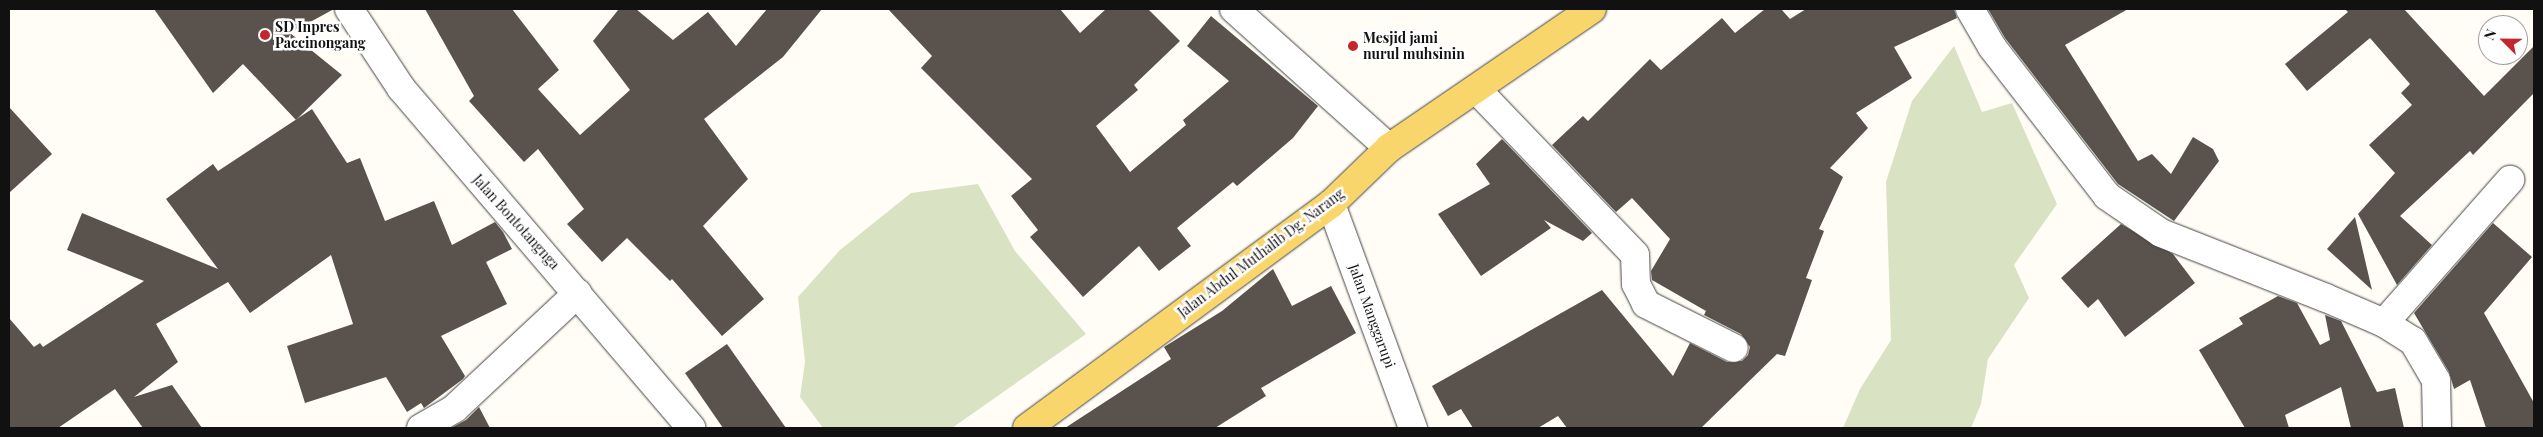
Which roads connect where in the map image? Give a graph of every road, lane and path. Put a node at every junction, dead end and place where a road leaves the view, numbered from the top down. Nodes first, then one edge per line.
1 (349, 9) edge
2 (1592, 9) edge
3 (1970, 9) edge
4 (1242, 12) edge
5 (1476, 90) junction
6 (1389, 148) junction
7 (2510, 180) dead end
8 (1331, 204) junction
9 (578, 293) junction
10 (2384, 323) junction
11 (1734, 348) dead end
12 (421, 428) edge
13 (691, 428) edge
14 (1027, 428) edge
15 (1413, 428) edge
16 (2437, 428) edge

1 - 9 street, Jalan Bontotangnga
2 - 5 main road, Jalan Abdul Muthalib Dg. Narang
3 - 10 street
4 - 6 street
5 - 6 main road, Jalan Abdul Muthalib Dg. Narang
5 - 11 street
6 - 8 main road, Jalan Abdul Muthalib Dg. Narang
7 - 10 street
8 - 14 main road, Jalan Abdul Muthalib Dg. Narang
8 - 15 street, Jalan Manggarupi
9 - 12 street
9 - 13 street, Jalan Bontotangnga
10 - 16 street

